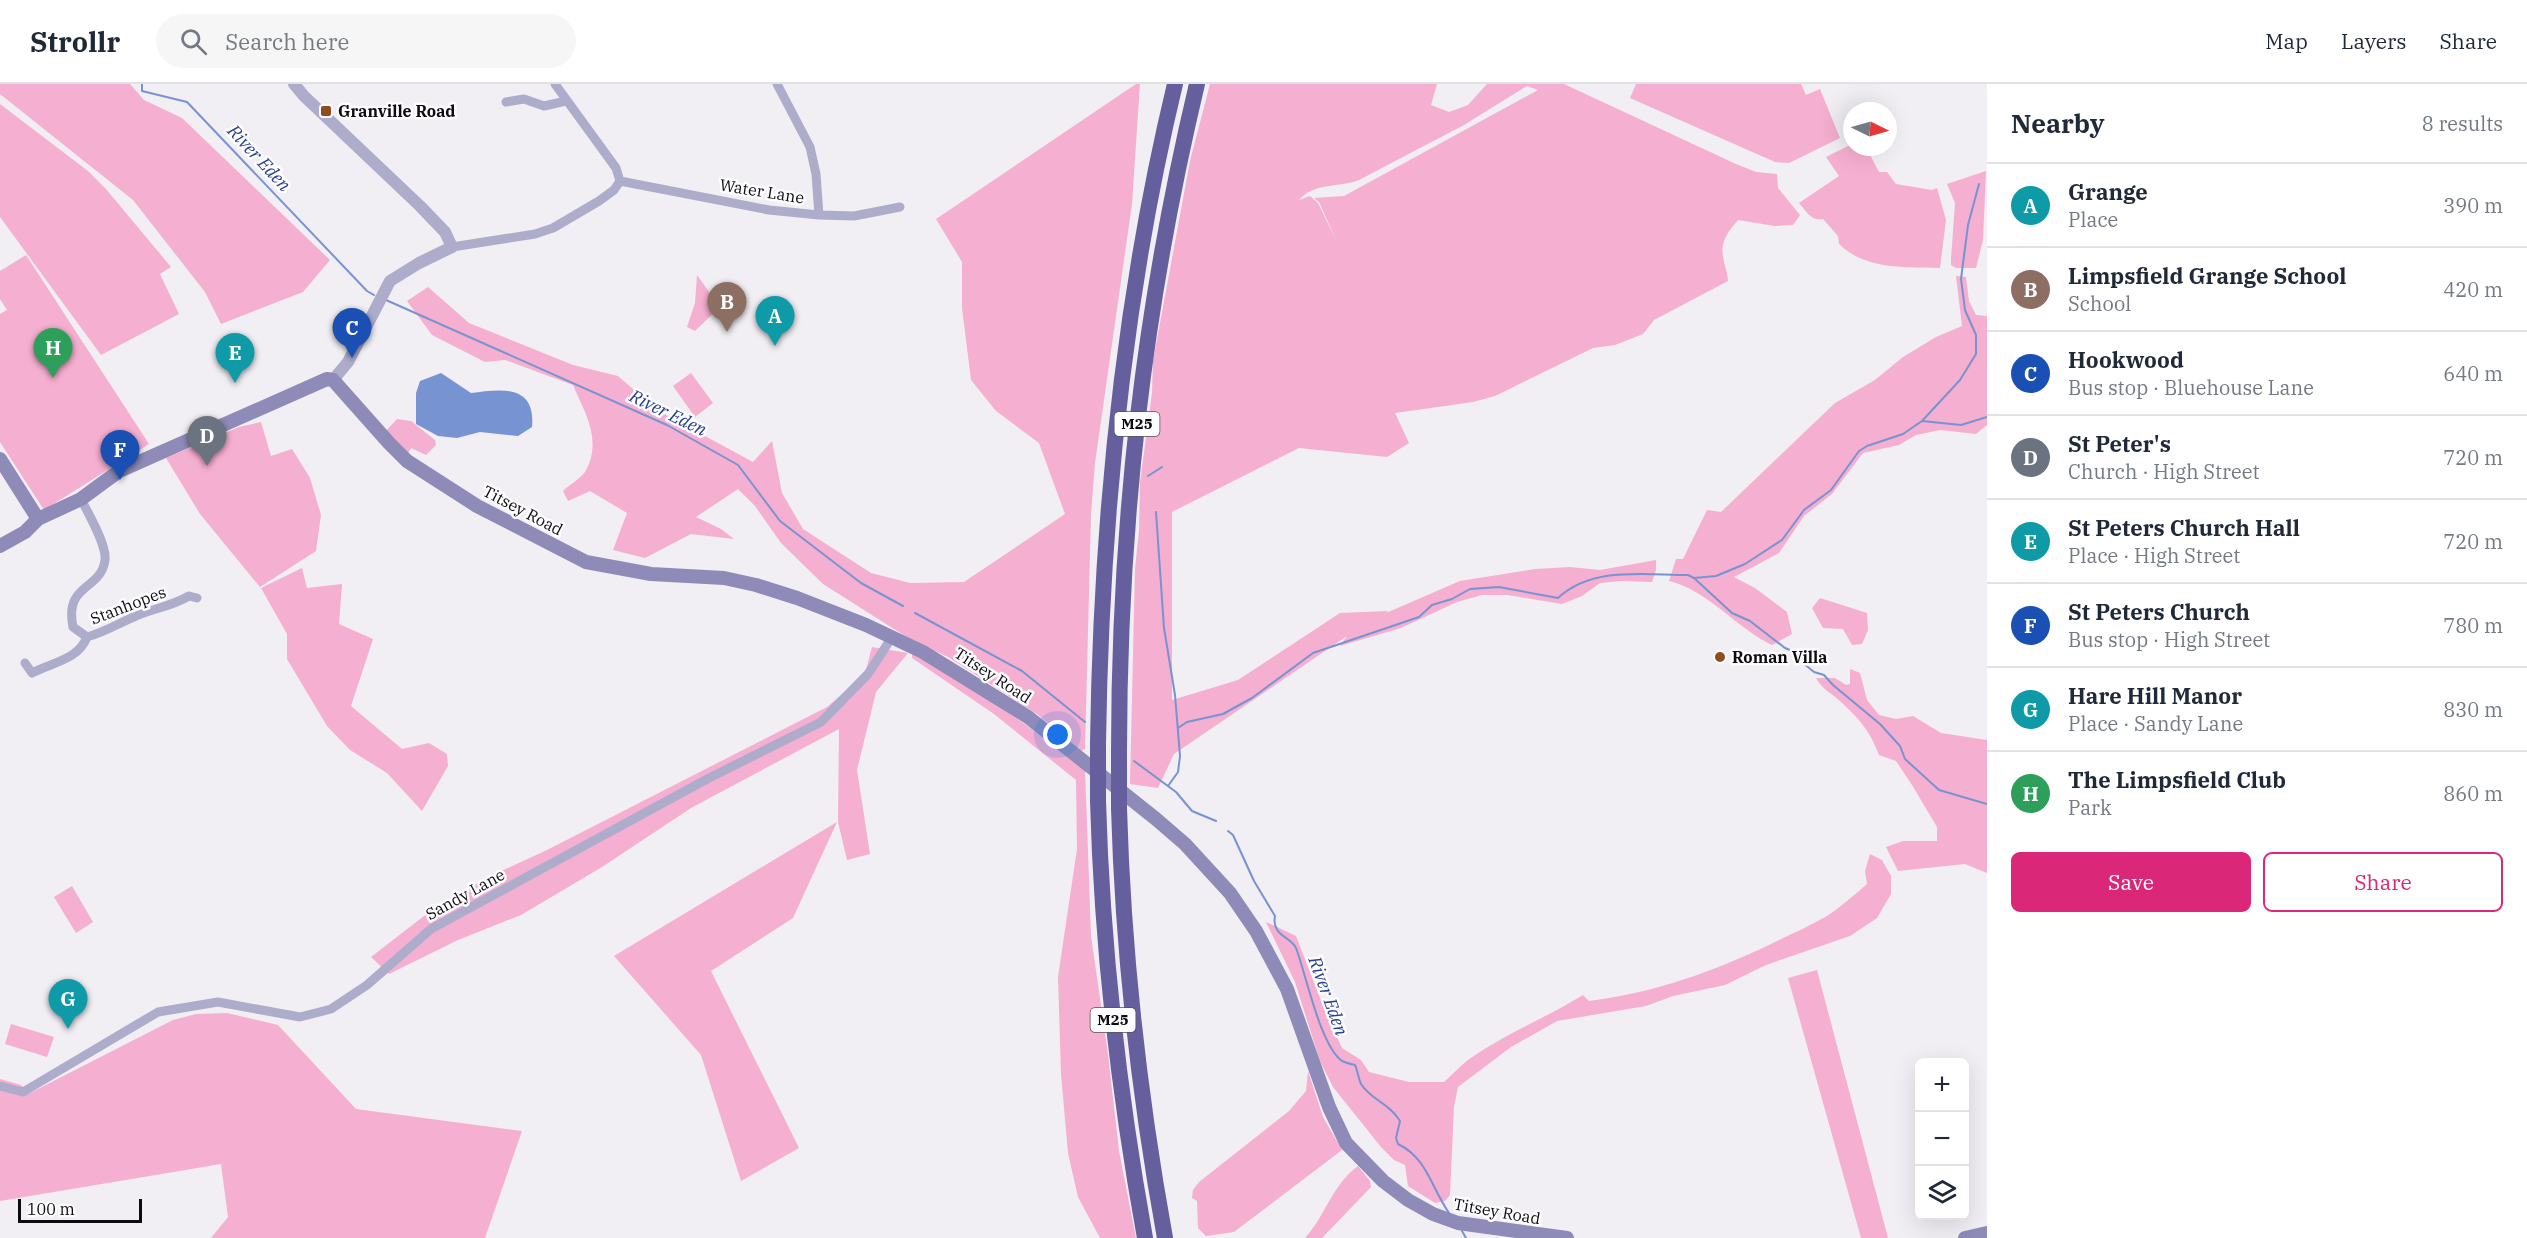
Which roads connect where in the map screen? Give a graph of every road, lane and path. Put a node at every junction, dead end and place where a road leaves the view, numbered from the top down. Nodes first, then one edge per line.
1 (294, 84) edge
2 (555, 84) edge
3 (777, 84) edge
4 (1175, 84) edge
5 (1197, 84) edge
6 (566, 101) junction
7 (506, 102) dead end
8 (620, 181) junction
9 (900, 207) dead end
10 (819, 215) junction
11 (452, 247) junction
12 (333, 380) junction
13 (0, 459) edge
14 (81, 499) junction
15 (39, 519) junction
16 (0, 546) edge
17 (197, 598) dead end
18 (87, 637) junction
19 (892, 637) junction
20 (25, 663) dead end
21 (0, 1086) edge
22 (1987, 1233) edge
23 (1145, 1238) edge
24 (1165, 1238) edge
25 (1567, 1238) edge
26 (1965, 1238) edge

1 - 11 street
2 - 6 street
3 - 10 street
4 - 23 highway, M25, bridge
5 - 24 highway, M25, bridge
6 - 7 street
6 - 8 street
8 - 10 street, Water Lane
8 - 11 street
9 - 10 street, Water Lane
11 - 12 street
12 - 14 main road
12 - 19 main road, Titsey Road
13 - 15 main road
14 - 15 main road
14 - 18 street, Stanhopes
15 - 16 main road
17 - 18 street, Stanhopes
18 - 20 street
19 - 21 street, Sandy Lane
19 - 25 main road, Titsey Road
22 - 26 main road

